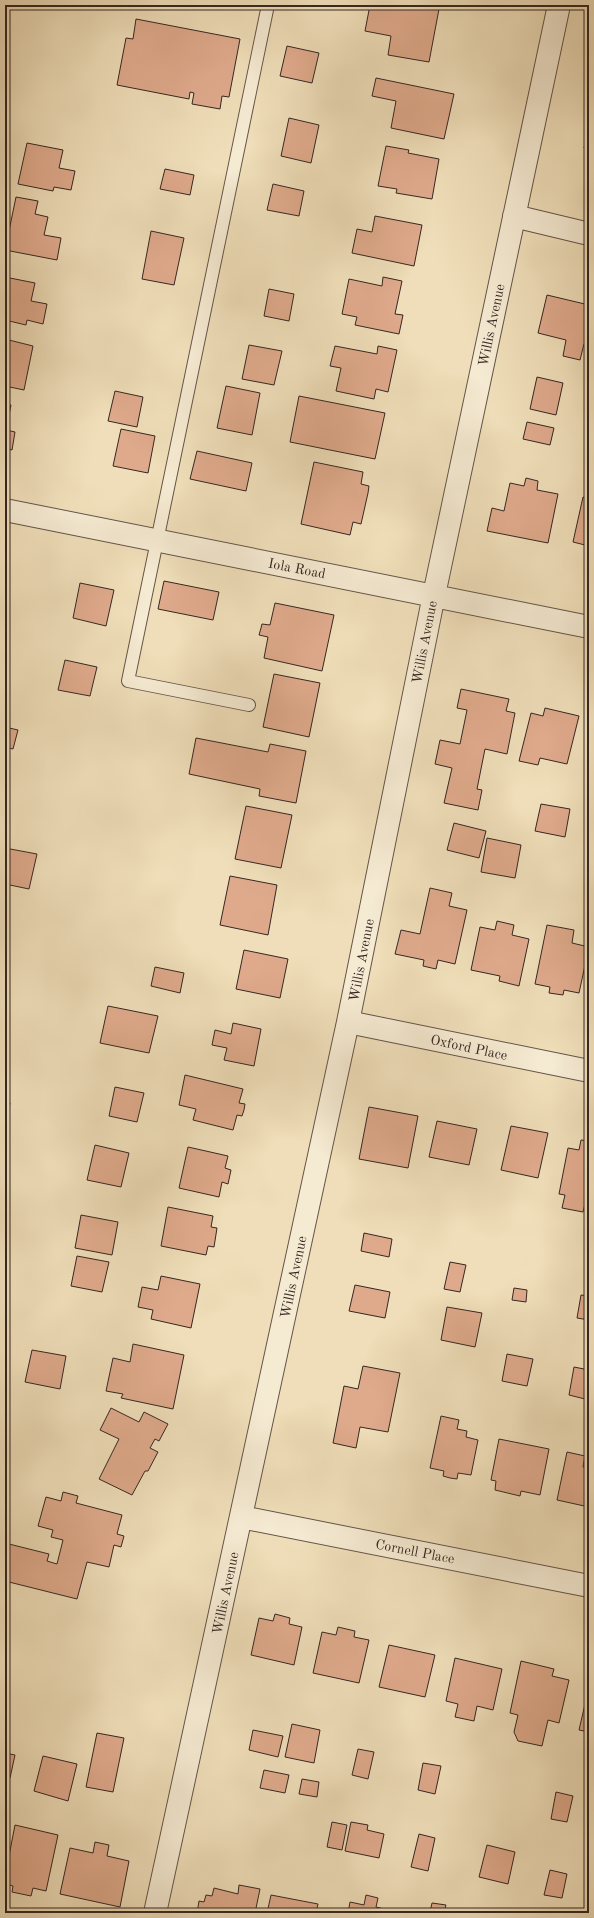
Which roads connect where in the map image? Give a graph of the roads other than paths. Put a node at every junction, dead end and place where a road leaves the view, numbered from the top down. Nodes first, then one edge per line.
1 (268, 5) edge
2 (559, 5) edge
3 (514, 216) junction
4 (589, 234) edge
5 (5, 510) edge
6 (157, 540) junction
7 (434, 595) junction
8 (589, 627) edge
9 (249, 705) dead end
10 (348, 1022) junction
11 (589, 1071) edge
12 (241, 1517) junction
13 (589, 1586) edge
14 (155, 1913) edge

1 - 6 lane
2 - 3 street, Willis Avenue
3 - 4 street
3 - 7 street, Willis Avenue
5 - 6 street, Iola Road
6 - 7 street, Iola Road
6 - 9 lane
7 - 8 street, Iola Road
7 - 10 street, Willis Avenue
10 - 11 street, Oxford Place
10 - 12 street, Willis Avenue
12 - 13 street, Cornell Place
12 - 14 street, Willis Avenue

